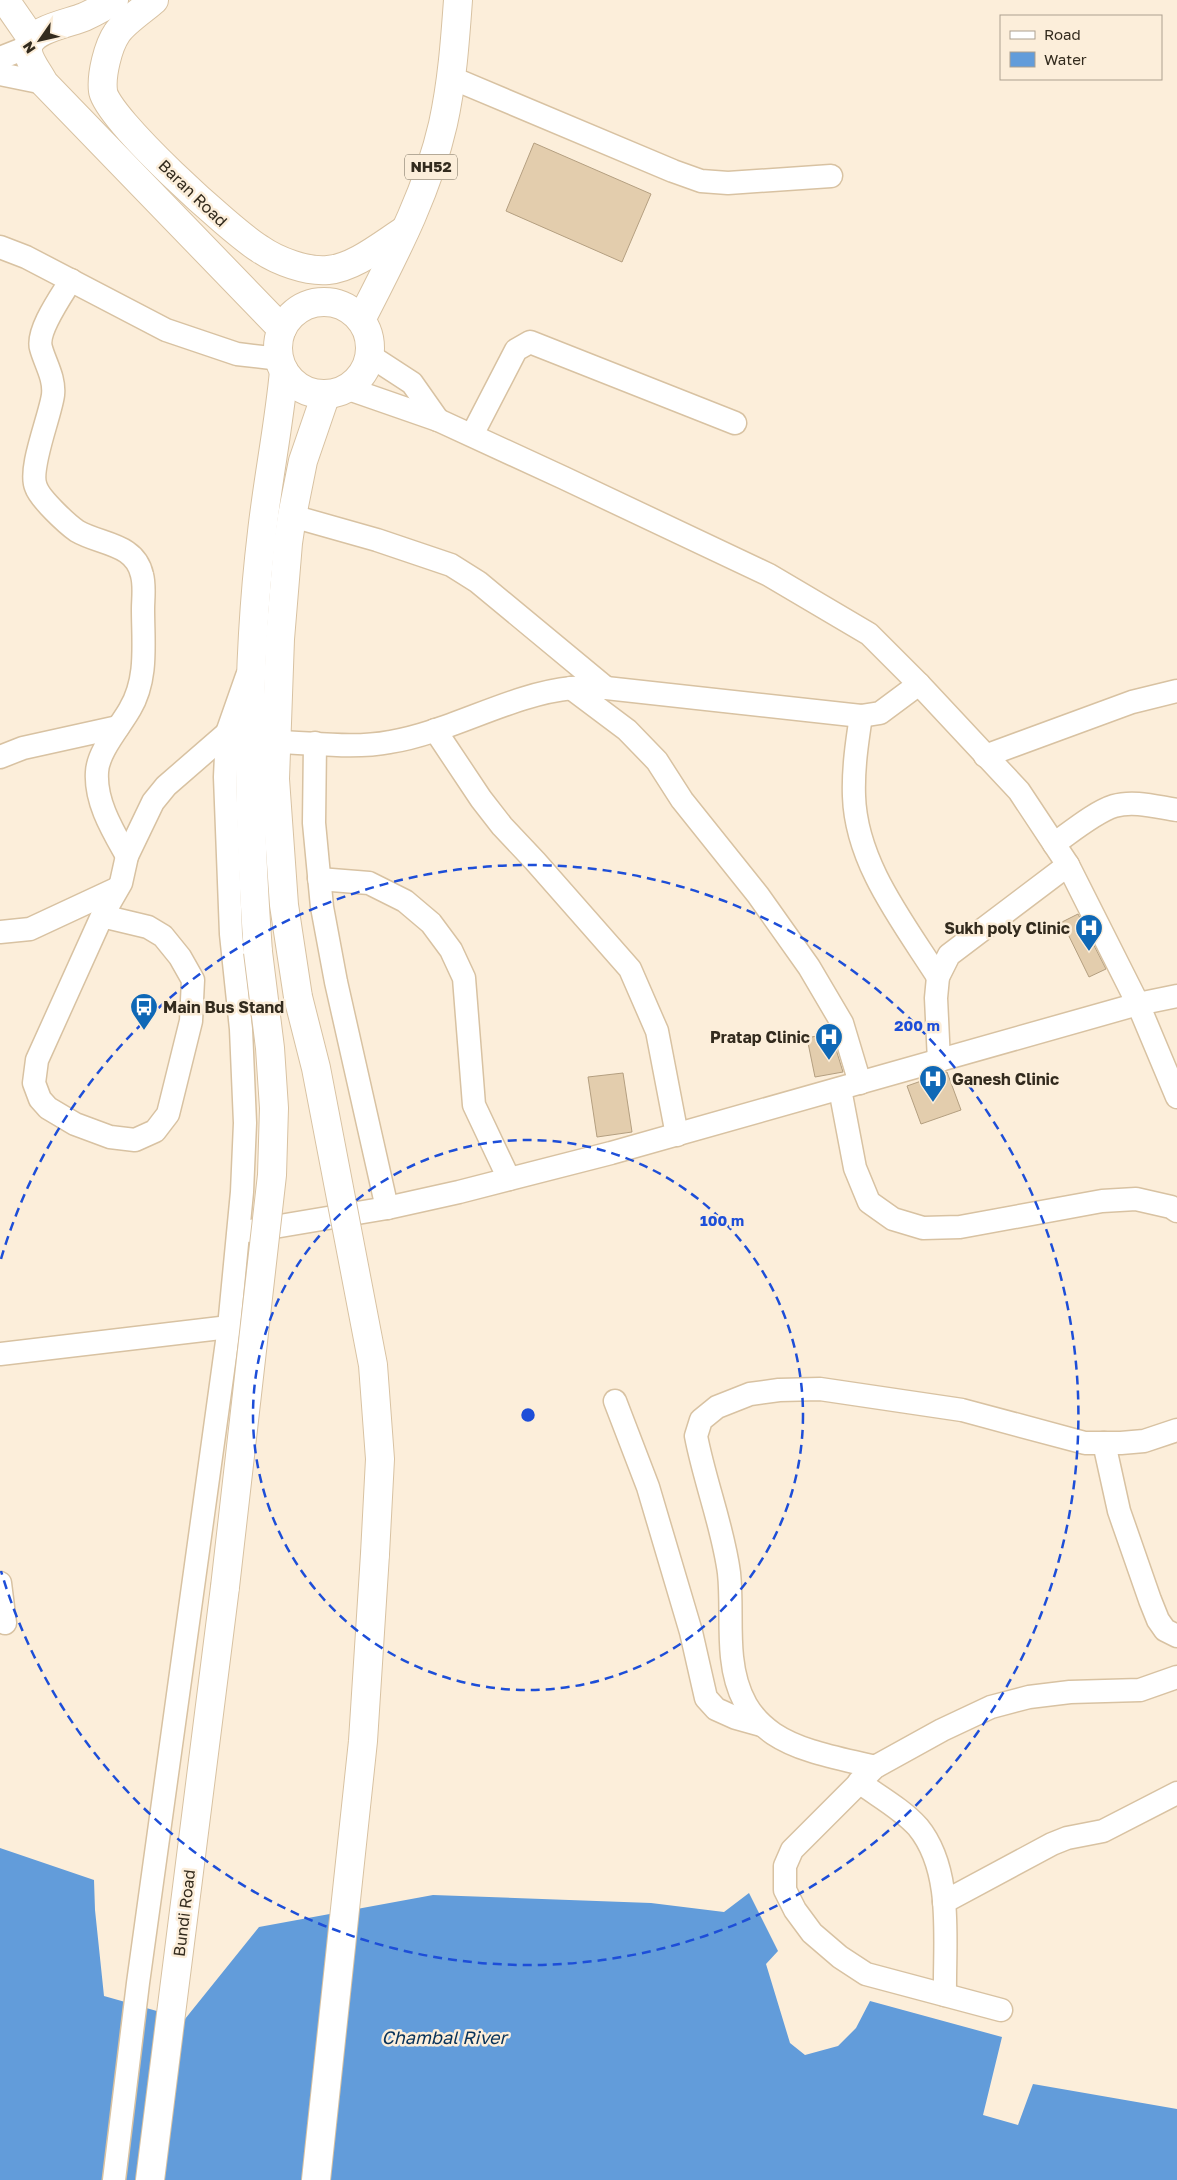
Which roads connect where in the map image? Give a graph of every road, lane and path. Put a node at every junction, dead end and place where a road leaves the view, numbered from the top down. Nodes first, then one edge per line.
1 (5, 0) edge
2 (27, 0) edge
3 (114, 0) edge
4 (154, 0) edge
5 (458, 0) edge
6 (35, 39) junction
7 (0, 58) edge
8 (0, 74) edge
9 (452, 78) junction
10 (44, 83) junction
11 (831, 176) dead end
12 (405, 230) junction
13 (0, 248) edge
14 (71, 280) junction
15 (361, 320) junction
16 (282, 329) junction
17 (370, 355) junction
18 (282, 365) junction
19 (336, 391) junction
20 (438, 420) junction
21 (735, 422) dead end
22 (472, 436) junction
23 (292, 516) junction
24 (251, 664) junction
25 (919, 684) junction
26 (571, 688) junction
27 (606, 688) junction
28 (1177, 692) edge
29 (860, 716) junction
30 (118, 728) junction
31 (435, 730) junction
32 (227, 734) junction
33 (277, 742) junction
34 (315, 743) junction
35 (985, 756) junction
36 (0, 757) edge
37 (1177, 810) edge
38 (1054, 844) junction
39 (127, 856) junction
40 (1068, 865) junction
41 (319, 879) junction
42 (116, 889) junction
43 (102, 916) junction
44 (0, 932) edge
45 (938, 977) junction
46 (1177, 996) edge
47 (1138, 1004) junction
48 (939, 1061) junction
49 (850, 1086) junction
50 (1177, 1097) edge
51 (676, 1134) junction
52 (509, 1179) junction
53 (387, 1208) junction
54 (1177, 1211) edge
55 (239, 1233) junction
56 (229, 1327) junction
57 (0, 1354) edge
58 (615, 1401) dead end
59 (1177, 1430) edge
60 (1104, 1443) junction
61 (0, 1583) edge
62 (5, 1623) dead end
63 (1177, 1636) edge
64 (1177, 1677) edge
65 (761, 1725) junction
66 (875, 1767) junction
67 (859, 1782) junction
68 (1177, 1792) edge
69 (944, 1902) junction
70 (945, 1995) junction
71 (1001, 2010) dead end
72 (114, 2180) edge
73 (150, 2180) edge
74 (316, 2180) edge

1 - 6 main road, Baran Road
2 - 6 main road, Baran Road
3 - 6 main road
4 - 12 main road, Baran Road
5 - 9 main road, NH52
6 - 7 street
6 - 10 main road, Baran Road
8 - 10 street
9 - 11 street
9 - 12 main road, NH52
10 - 16 main road, Baran Road
12 - 15 main road, NH52
13 - 14 street
14 - 18 street
14 - 30 street
15 - 16 main road
15 - 17 main road
16 - 18 main road
17 - 19 main road
17 - 20 street
18 - 19 main road
18 - 24 main road, Bundi Road
19 - 20 street
19 - 23 main road
20 - 22 street
21 - 22 street
22 - 25 street
23 - 27 street
23 - 33 main road
24 - 32 street
24 - 73 main road, Bundi Road, bridge
25 - 29 street
25 - 35 street
26 - 27 street
26 - 31 street
26 - 49 street
27 - 29 street
28 - 35 street
29 - 45 street
30 - 36 street
30 - 39 street
31 - 34 street
31 - 51 street
32 - 39 street
32 - 55 street
33 - 34 street
33 - 74 main road, bridge
34 - 41 street
35 - 38 street
37 - 38 street
38 - 40 street
39 - 42 street
40 - 45 street
40 - 47 street
41 - 52 street
41 - 53 street
42 - 43 street
42 - 44 street
43 - 43 street
45 - 48 street
46 - 47 street
47 - 48 street
47 - 50 street
48 - 49 street
49 - 51 street
49 - 54 street
51 - 52 street
52 - 53 street
53 - 55 street
55 - 56 street
56 - 57 street
56 - 72 street
58 - 65 street
59 - 60 street
60 - 63 street
60 - 65 street
61 - 62 street
64 - 66 street
65 - 66 street
66 - 67 street
67 - 69 street
67 - 70 street
68 - 69 street
69 - 70 street
70 - 71 street

